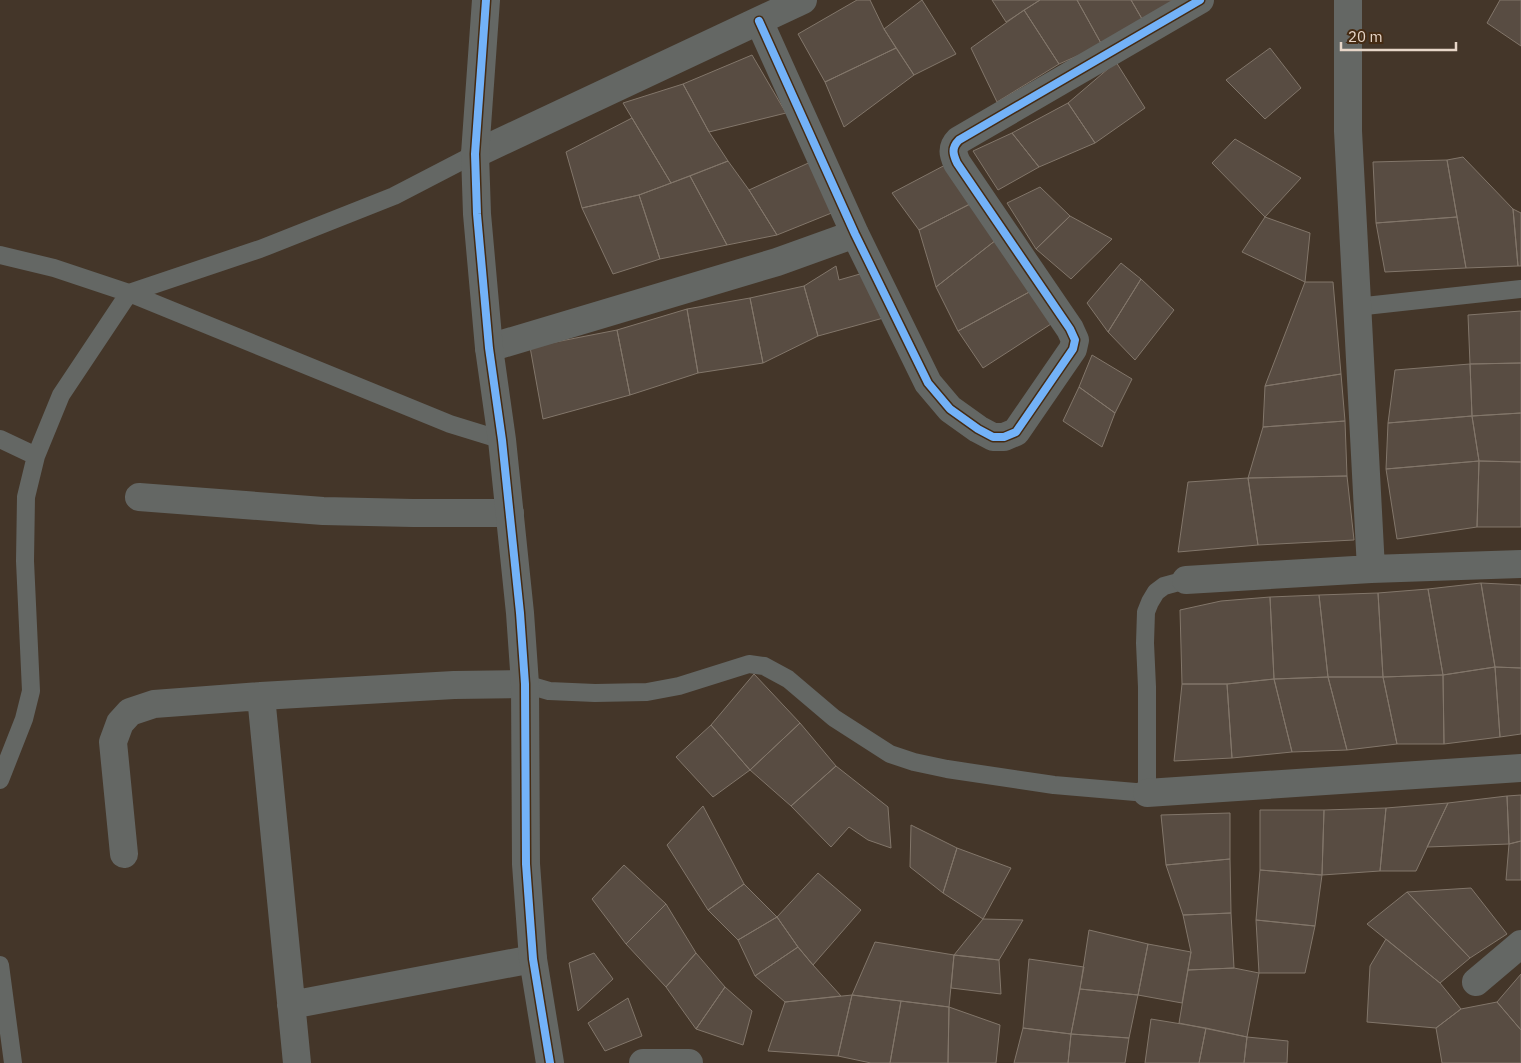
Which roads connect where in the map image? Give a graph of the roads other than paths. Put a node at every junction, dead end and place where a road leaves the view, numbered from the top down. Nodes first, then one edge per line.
1 (486, 0) edge
2 (803, 0) edge
3 (1200, 0) edge
4 (1348, 0) edge
5 (759, 22) junction
6 (476, 154) junction
7 (855, 234) junction
8 (0, 255) edge
9 (1521, 289) edge
10 (129, 293) junction
11 (1356, 307) junction
12 (489, 348) junction
13 (0, 439) edge
14 (502, 440) junction
15 (36, 456) junction
16 (139, 496) dead end
17 (510, 513) junction
18 (1521, 564) edge
19 (1371, 568) junction
20 (1186, 580) joint
21 (525, 684) junction
22 (261, 696) junction
23 (1521, 768) edge
24 (0, 780) edge
25 (1147, 794) junction
26 (124, 854) dead end
27 (1521, 944) edge
28 (533, 959) junction
29 (0, 965) edge
30 (1476, 982) dead end
31 (291, 1004) junction
32 (13, 1063) edge
33 (296, 1063) edge
34 (550, 1063) edge
35 (643, 1063) edge
36 (689, 1063) edge

1 - 6 street
2 - 5 street
3 - 7 street
4 - 11 street
5 - 6 street
5 - 7 street
6 - 10 lane
6 - 12 street
7 - 12 street
8 - 10 lane
9 - 11 lane
10 - 14 lane
10 - 15 lane
11 - 19 street
12 - 14 street
13 - 15 lane
14 - 17 street
15 - 24 lane
16 - 17 street
17 - 21 street
18 - 19 street
19 - 20 street
20 - 25 lane
21 - 22 street
21 - 25 lane
21 - 28 street
22 - 26 street
22 - 31 street
23 - 25 street
27 - 30 street
28 - 31 street
28 - 34 street
29 - 32 lane
31 - 33 street
35 - 36 street

